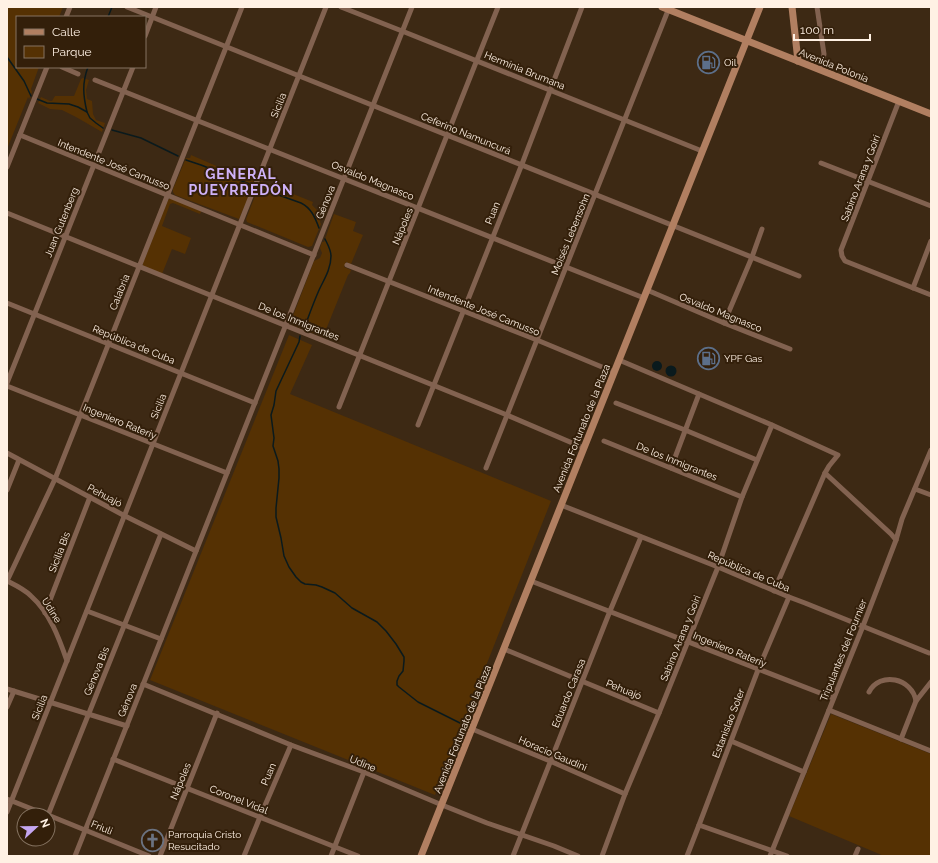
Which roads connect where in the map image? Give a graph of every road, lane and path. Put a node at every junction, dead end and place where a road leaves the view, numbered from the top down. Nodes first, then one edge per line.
1 (127, 7) edge
2 (156, 7) edge
3 (242, 7) edge
4 (326, 7) edge
5 (341, 7) edge
6 (412, 7) edge
7 (498, 7) edge
8 (582, 7) edge
9 (760, 7) edge
10 (792, 7) edge
11 (817, 7) edge
12 (667, 8) edge
13 (152, 17) junction
14 (402, 31) junction
15 (146, 33) edge
16 (746, 41) junction
17 (226, 47) junction
18 (477, 61) junction
19 (798, 61) junction
20 (47, 68) edge
21 (64, 68) edge
22 (133, 68) edge
23 (821, 70) junction
24 (78, 74) dead end
25 (299, 76) junction
26 (95, 80) dead end
27 (550, 90) junction
28 (123, 91) junction
29 (899, 101) junction
30 (373, 105) junction
31 (931, 114) edge
32 (197, 120) junction
33 (625, 120) junction
34 (20, 135) junction
35 (447, 135) junction
36 (270, 149) junction
37 (702, 151) junction
38 (821, 163) dead end
39 (522, 164) junction
40 (94, 165) junction
41 (7, 167) edge
42 (344, 178) junction
43 (868, 182) junction
44 (596, 194) junction
45 (167, 195) junction
46 (931, 206) edge
47 (418, 208) junction
48 (7, 213) edge
49 (240, 225) junction
50 (673, 225) junction
51 (762, 229) dead end
52 (65, 236) junction
53 (492, 237) junction
54 (931, 242) edge
55 (314, 255) junction
56 (752, 258) junction
57 (347, 266) dead end
58 (139, 267) junction
59 (566, 267) junction
60 (799, 276) dead end
61 (389, 282) junction
62 (913, 288) junction
63 (647, 290) junction
64 (931, 295) edge
65 (212, 296) junction
66 (644, 298) junction
67 (7, 303) edge
68 (463, 311) junction
69 (34, 314) junction
70 (724, 323) junction
71 (286, 326) junction
72 (537, 340) junction
73 (108, 344) junction
74 (790, 349) dead end
75 (360, 356) junction
76 (619, 360) junction
77 (614, 372) junction
78 (181, 373) junction
79 (7, 384) edge
80 (434, 385) junction
81 (699, 394) junction
82 (255, 403) junction
83 (616, 403) dead end
84 (339, 407) dead end
85 (80, 415) junction
86 (507, 415) junction
87 (418, 425) dead end
88 (772, 425) junction
89 (685, 430) junction
90 (604, 441) dead end
91 (153, 444) junction
92 (584, 448) junction
93 (931, 450) edge
94 (7, 453) edge
95 (19, 460) junction
96 (757, 460) junction
97 (486, 468) dead end
98 (671, 468) junction
99 (227, 473) junction
100 (825, 473) junction
101 (55, 479) junction
102 (915, 489) junction
103 (7, 490) edge
104 (931, 495) edge
105 (90, 497) junction
106 (742, 497) junction
107 (562, 505) junction
108 (125, 516) junction
109 (161, 534) junction
110 (641, 537) junction
111 (896, 540) junction
112 (196, 551) junction
113 (718, 567) junction
114 (7, 581) edge
115 (531, 581) junction
116 (774, 591) junction
117 (789, 597) junction
118 (87, 611) junction
119 (610, 611) junction
120 (45, 613) junction
121 (124, 625) junction
122 (863, 626) junction
123 (161, 639) junction
124 (688, 642) junction
125 (504, 650) junction
126 (929, 653) dead end
127 (67, 661) junction
128 (758, 670) junction
129 (582, 681) junction
130 (931, 682) edge
131 (143, 684) junction
132 (7, 689) edge
133 (14, 691) junction
134 (869, 692) dead end
135 (833, 698) junction
136 (916, 701) junction
137 (51, 702) junction
138 (7, 707) edge
139 (829, 710) junction
140 (217, 713) junction
141 (659, 713) junction
142 (88, 714) junction
143 (127, 726) junction
144 (472, 729) junction
145 (901, 739) junction
146 (731, 741) junction
147 (291, 745) junction
148 (931, 751) edge
149 (114, 759) junction
150 (550, 761) junction
151 (364, 772) junction
152 (804, 772) junction
153 (187, 788) junction
154 (625, 794) junction
155 (9, 800) edge
156 (442, 805) junction
157 (27, 807) edge
158 (51, 807) edge
159 (7, 812) edge
160 (260, 817) junction
161 (56, 818) edge
162 (699, 825) junction
163 (85, 830) junction
164 (521, 835) junction
165 (334, 846) junction
166 (858, 849) dead end
167 (771, 853) edge
168 (75, 856) edge
169 (149, 856) edge
170 (160, 856) edge
171 (244, 856) edge
172 (330, 856) edge
173 (358, 856) edge
174 (422, 856) edge
175 (513, 856) edge
176 (578, 856) edge
177 (602, 856) edge
178 (687, 856) edge
179 (787, 856) edge
180 (856, 856) edge

1 - 13 street, Ceferino Namuncurá
2 - 13 street
3 - 17 street, Calabria
4 - 25 street, Sicilia
5 - 14 street, Herminia Brumana
6 - 14 street, Génova
7 - 18 street, Nápoles
8 - 27 street, Puan
9 - 16 main road, Avenida Fortunato de la Plaza
10 - 19 main road
11 - 23 street
12 - 16 main road, Avenida Polonia
12 - 33 street, Moisés Lebensohn
13 - 15 street
13 - 17 street, Ceferino Namuncurá
14 - 18 street, Herminia Brumana
14 - 30 street, Génova
16 - 19 main road, Avenida Polonia
16 - 37 main road, Avenida Fortunato de la Plaza
17 - 25 street, Ceferino Namuncurá
17 - 32 street, Calabria
18 - 27 street, Herminia Brumana
18 - 35 street, Nápoles
19 - 23 main road, Avenida Polonia
20 - 34 street
21 - 24 street
22 - 28 street, Juan Gutenberg
23 - 29 main road, Avenida Polonia
25 - 30 street, Ceferino Namuncurá
25 - 36 street, Sicilia
26 - 28 street, Osvaldo Magnasco
27 - 33 street, Herminia Brumana
27 - 39 street, Puan
28 - 32 street, Osvaldo Magnasco
28 - 40 street, Juan Gutenberg
29 - 31 main road, Avenida Polonia
29 - 43 street, Sabino Arana y Goiri
30 - 35 street, Ceferino Namuncurá
30 - 42 street, Génova
32 - 36 street, Osvaldo Magnasco
32 - 45 street, Calabria
33 - 37 street, Herminia Brumana
33 - 44 street, Moisés Lebensohn
34 - 40 street, Intendente José Camusso
34 - 41 street
35 - 39 street, Ceferino Namuncurá
35 - 47 street, Nápoles
36 - 42 street, Osvaldo Magnasco
36 - 49 street, Sicilia
37 - 50 main road, Avenida Fortunato de la Plaza
38 - 43 street
39 - 44 street, Ceferino Namuncurá
39 - 53 street, Puan
40 - 45 street, Intendente José Camusso
40 - 52 street, Juan Gutenberg
42 - 47 street, Osvaldo Magnasco
42 - 55 street, Génova
43 - 46 street
43 - 62 street, Sabino Arana y Goiri
44 - 50 street, Ceferino Namuncurá
44 - 59 street, Moisés Lebensohn
45 - 49 street, Intendente José Camusso
45 - 58 street, Calabria
47 - 53 street, Osvaldo Magnasco
47 - 61 street, Nápoles
48 - 52 street, De los Inmigrantes
49 - 55 street, Intendente José Camusso
49 - 65 street, Sicilia
50 - 56 street, Ceferino Namuncurá
50 - 63 main road, Avenida Fortunato de la Plaza
51 - 56 street
52 - 58 street, De los Inmigrantes
52 - 69 street, Juan Gutenberg
53 - 59 street, Osvaldo Magnasco
53 - 68 street, Puan
54 - 62 street
55 - 71 street, Génova
56 - 60 street, Ceferino Namuncurá
56 - 70 street
57 - 61 street, Intendente José Camusso
58 - 65 street, De los Inmigrantes
58 - 73 street, Calabria
59 - 66 street, Osvaldo Magnasco
59 - 72 street, Moisés Lebensohn
61 - 68 street, Intendente José Camusso
61 - 75 street, Nápoles
62 - 64 street
63 - 66 main road, Avenida Fortunato de la Plaza
63 - 70 street, Osvaldo Magnasco
65 - 71 street, De los Inmigrantes
65 - 78 street, Sicilia
66 - 76 main road, Avenida Fortunato de la Plaza
67 - 69 street, República de Cuba
68 - 72 street, Intendente José Camusso
68 - 80 street, Puan
69 - 73 street, República de Cuba
69 - 79 street, Juan Gutenberg
70 - 74 street, Osvaldo Magnasco
71 - 75 street, De los Inmigrantes
71 - 82 street, Génova
72 - 77 street, Intendente José Camusso
72 - 86 street, Moisés Lebensohn
73 - 78 street, República de Cuba
73 - 85 street, Calabria
75 - 80 street, De los Inmigrantes
75 - 84 street, Nápoles
76 - 77 main road, Avenida Fortunato de la Plaza
76 - 81 street
77 - 92 main road, Avenida Fortunato de la Plaza
78 - 82 street, República de Cuba
78 - 91 street, Sicilia
79 - 85 street, Ingeniero Rateriy
80 - 86 street, De los Inmigrantes
80 - 87 street, Puan
81 - 88 street
81 - 89 street
82 - 99 street, Génova
83 - 89 street
85 - 91 street, Ingeniero Rateriy
85 - 101 street, Calabria
86 - 92 street, De los Inmigrantes
86 - 97 street, Moisés Lebensohn
88 - 96 street, Sabino Arana y Goiri
88 - 100 street
89 - 96 street
89 - 98 street
90 - 98 street, De los Inmigrantes
91 - 99 street, Ingeniero Rateriy
91 - 108 street, Sicilia
92 - 107 main road, Avenida Fortunato de la Plaza
93 - 102 street, Tripulantes del Fournier
94 - 95 street, Pehuajó
95 - 101 street, Pehuajó
95 - 103 street
96 - 106 street, Sabino Arana y Goiri
98 - 106 street, De los Inmigrantes
99 - 112 street, Génova
100 - 111 street
100 - 116 street
101 - 105 street, Pehuajó
101 - 114 street, Calabria
102 - 104 street
102 - 111 street, Tripulantes del Fournier
105 - 108 street, Pehuajó
105 - 120 street, Sicilia Bis
106 - 113 street, Sabino Arana y Goiri
107 - 110 street, República de Cuba
107 - 115 main road, Avenida Fortunato de la Plaza
108 - 109 street, Pehuajó
108 - 118 street, Sicilia
109 - 112 street, Pehuajó
109 - 121 street, Génova Bis
110 - 113 street, República de Cuba
110 - 119 street, Eduardo Carasa
111 - 122 street, Tripulantes del Fournier
112 - 123 street, Génova
113 - 116 street, República de Cuba
113 - 124 street, Sabino Arana y Goiri
114 - 120 street, Udine
115 - 119 street, Ingeniero Rateriy
115 - 125 main road, Avenida Fortunato de la Plaza
116 - 117 street, República de Cuba
117 - 122 street, República de Cuba
117 - 128 street, Estanislao Soler
118 - 121 street
118 - 127 street, Sicilia
119 - 124 street, Ingeniero Rateriy
119 - 129 street, Eduardo Carasa
120 - 127 street, Udine
121 - 123 street
121 - 142 street, Génova Bis
122 - 126 street, República de Cuba
122 - 135 street, Tripulantes del Fournier
123 - 131 street, Génova
124 - 128 street, Ingeniero Rateriy
124 - 141 street, Sabino Arana y Goiri
125 - 129 street, Pehuajó
125 - 144 main road, Avenida Fortunato de la Plaza
127 - 137 street, Sicilia
128 - 135 street, Ingeniero Rateriy
128 - 146 street, Estanislao Soler
129 - 141 street, Pehuajó
129 - 150 street, Eduardo Carasa
130 - 136 street
131 - 140 street, Udine
131 - 143 street, Génova
132 - 133 street
133 - 137 street
133 - 138 street
134 - 136 street
135 - 139 street, Tripulantes del Fournier
136 - 145 street
137 - 142 street
137 - 155 street, Sicilia
139 - 145 street
139 - 152 street, Tripulantes del Fournier
140 - 147 street, Udine
140 - 153 street, Nápoles
141 - 154 street, Sabino Arana y Goiri
142 - 143 street
142 - 158 street, Génova Bis
143 - 149 street, Génova
144 - 150 street, Horacio Gaudini
144 - 156 main road, Avenida Fortunato de la Plaza
145 - 148 street
146 - 152 street
146 - 162 street, Estanislao Soler
147 - 151 street, Udine
147 - 160 street, Puan
149 - 153 street, Coronel Vidal
149 - 163 street, Génova
150 - 154 street, Horacio Gaudini
150 - 164 street, Eduardo Carasa
151 - 156 street, Udine
151 - 165 street
152 - 167 street, Tripulantes del Fournier
153 - 160 street, Coronel Vidal
153 - 170 street, Nápoles
154 - 177 street, Sabino Arana y Goiri
155 - 157 street, Friuli
155 - 159 street, Sicilia
156 - 164 street, Udine
156 - 174 main road, Avenida Fortunato de la Plaza
160 - 165 street, Coronel Vidal
160 - 171 street, Puan
161 - 163 street, Friuli
162 - 167 street
162 - 178 street, Estanislao Soler
163 - 168 street, Génova
163 - 169 street, Friuli
164 - 175 street, Eduardo Carasa
164 - 176 street, Udine
165 - 172 street
165 - 173 street, Coronel Vidal
166 - 180 street
167 - 179 street

